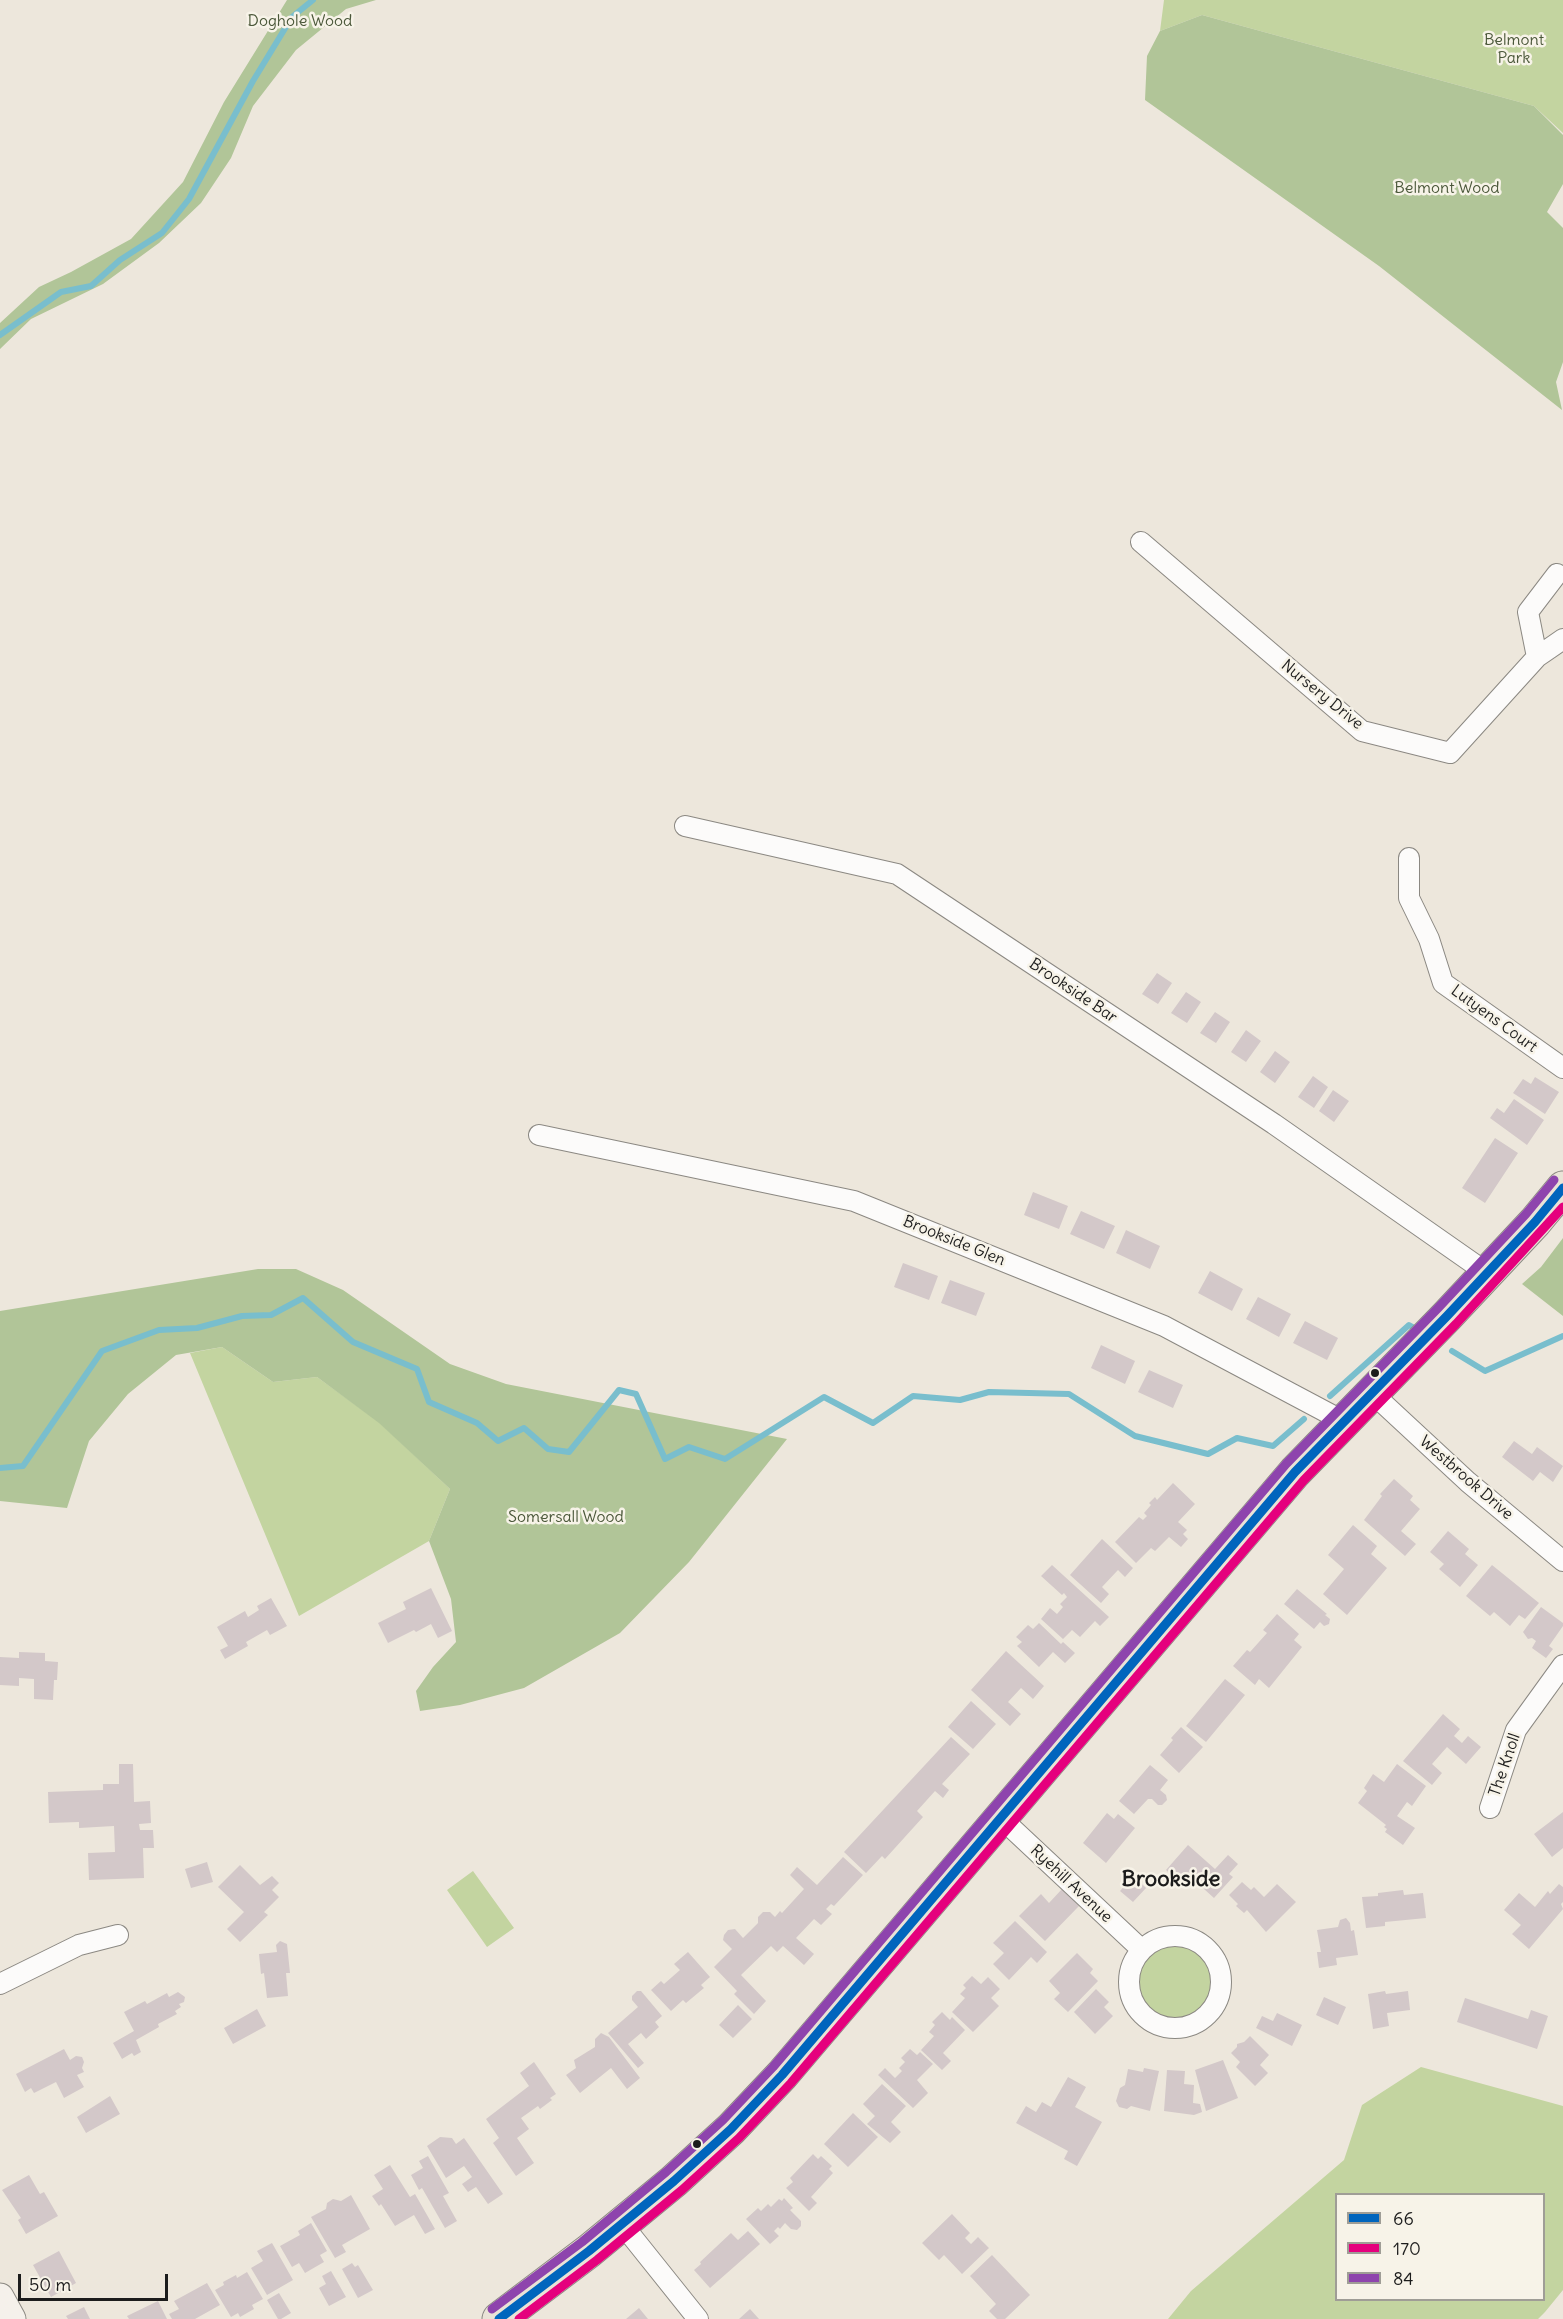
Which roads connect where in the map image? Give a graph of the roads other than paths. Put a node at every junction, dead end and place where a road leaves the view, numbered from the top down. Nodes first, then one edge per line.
1 (1141, 542) dead end
2 (1557, 574) dead end
3 (1563, 639) edge
4 (1537, 657) junction
5 (685, 826) dead end
6 (1409, 858) dead end
7 (1563, 1068) edge
8 (539, 1135) dead end
9 (1563, 1188) edge
10 (1487, 1273) junction
11 (1371, 1392) junction
12 (1343, 1420) junction
13 (1563, 1561) edge
14 (1563, 1665) edge
15 (1490, 1808) dead end
16 (1001, 1818) junction
17 (118, 1935) dead end
18 (1142, 1950) junction
19 (0, 1984) edge
20 (622, 2224) junction
21 (0, 2297) edge
22 (12, 2319) edge
23 (499, 2319) edge
24 (698, 2319) edge

1 - 4 street, Nursery Drive
2 - 4 street
3 - 4 street, Nursery Drive
5 - 10 street, Brookside Bar
6 - 7 street, Lutyens Court
8 - 12 street, Brookside Glen
9 - 10 highway
10 - 11 highway
11 - 12 highway
11 - 13 street, Westbrook Drive
12 - 16 highway
14 - 15 street, The Knoll
16 - 18 street, Ryehill Avenue
16 - 20 highway
17 - 19 street
18 - 18 street
20 - 23 highway
20 - 24 street
21 - 22 street

